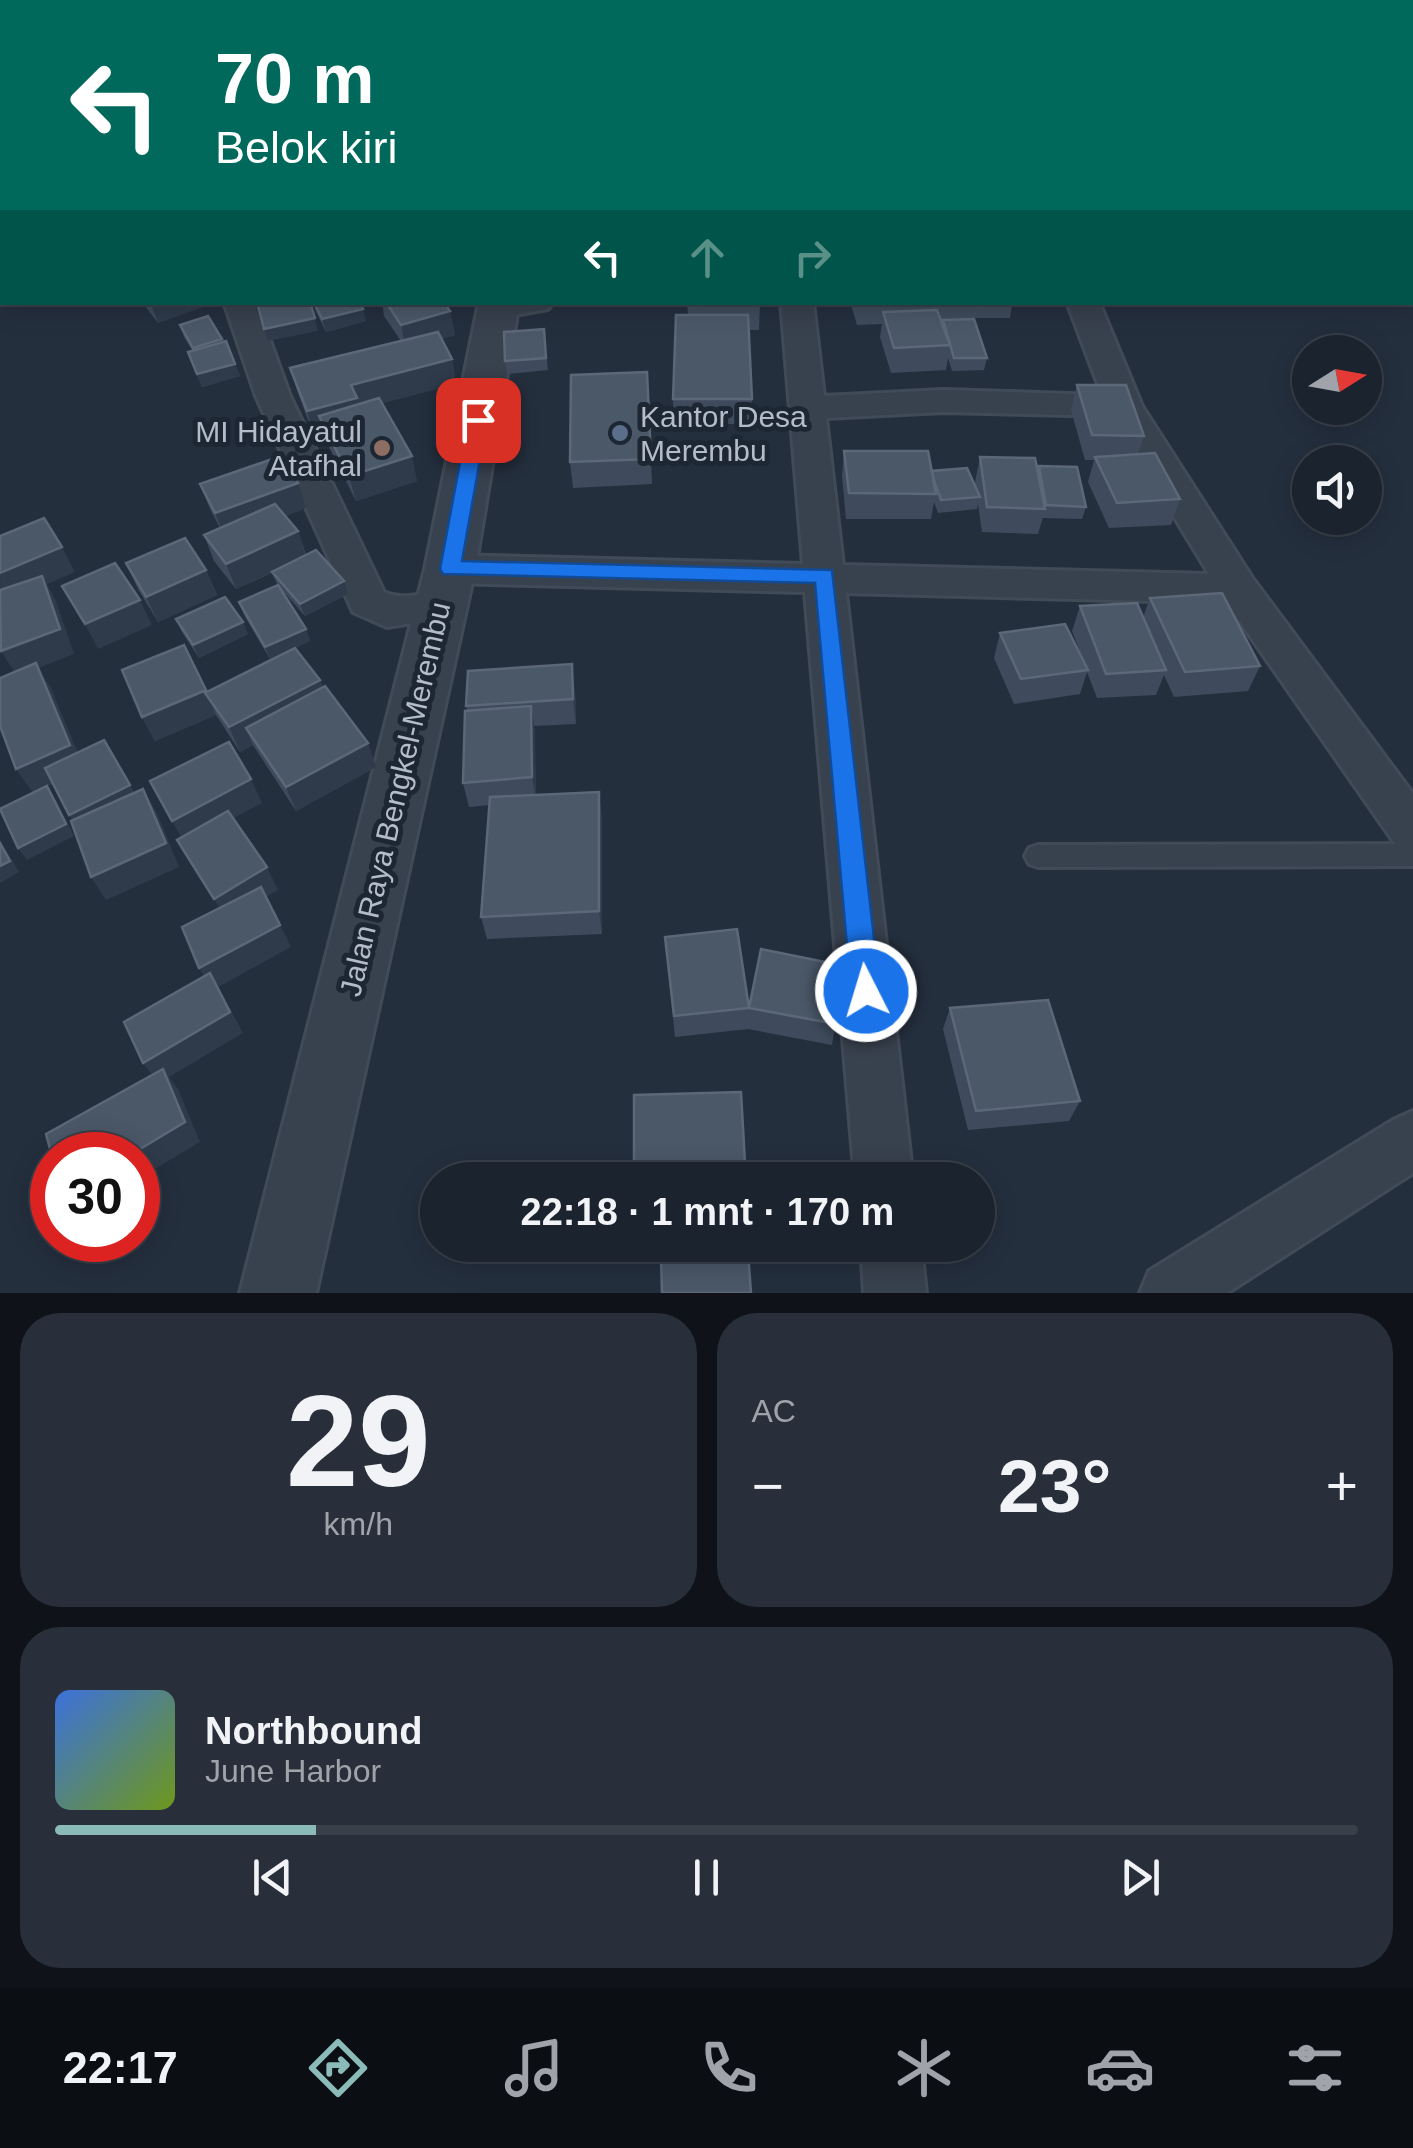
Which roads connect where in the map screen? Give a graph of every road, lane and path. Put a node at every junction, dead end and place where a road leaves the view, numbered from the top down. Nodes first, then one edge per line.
1 (241, 305) edge
2 (511, 305) edge
3 (797, 305) edge
4 (1084, 305) edge
5 (1124, 406) junction
6 (808, 408) junction
7 (825, 576) junction
8 (446, 587) junction
9 (1240, 589) junction
10 (1413, 831) edge
11 (1413, 855) edge
12 (1038, 856) dead end
13 (1413, 1140) edge
14 (882, 1162) edge
15 (892, 1262) edge
16 (278, 1293) edge
17 (895, 1293) edge
18 (1171, 1293) edge

1 - 8 street
2 - 8 street, Jalan Raya Bengkel-Merembu
3 - 6 street
4 - 5 street
5 - 6 street
5 - 9 street
6 - 7 street
7 - 8 street
7 - 9 street
7 - 14 street
8 - 16 street, Jalan Raya Bengkel-Merembu
9 - 10 street
11 - 12 lane
13 - 18 street
15 - 17 street

